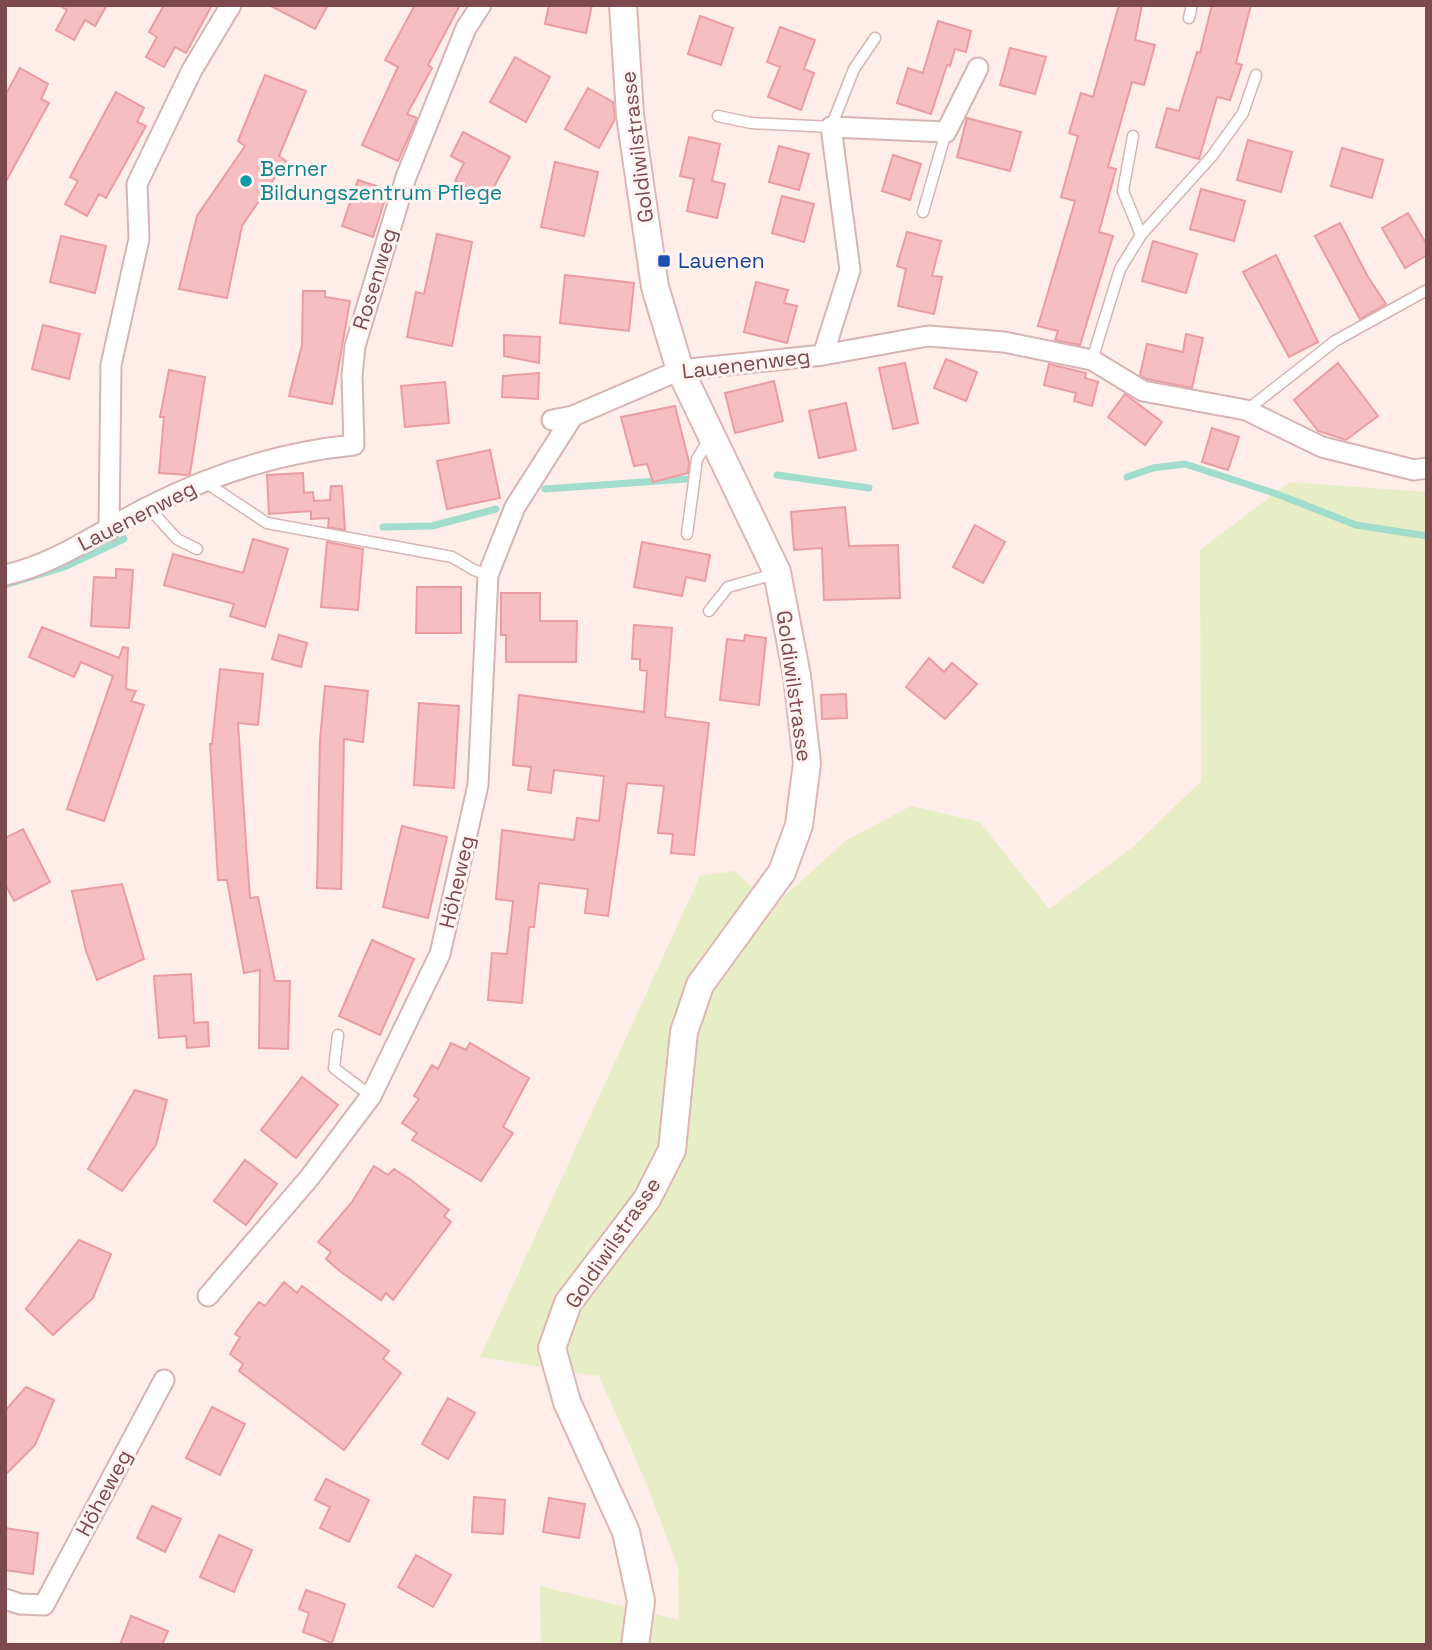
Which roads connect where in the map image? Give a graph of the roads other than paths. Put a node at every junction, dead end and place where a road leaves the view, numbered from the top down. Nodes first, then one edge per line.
1 (231, 5) edge
2 (481, 5) edge
3 (623, 5) edge
4 (1192, 5) edge
5 (1189, 18) dead end
6 (875, 38) dead end
7 (978, 68) dead end
8 (1256, 75) dead end
9 (718, 116) dead end
10 (831, 127) junction
11 (946, 132) junction
12 (1133, 136) dead end
13 (923, 212) dead end
14 (1140, 235) junction
15 (1427, 289) edge
16 (823, 355) junction
17 (1092, 360) junction
18 (680, 370) junction
19 (1247, 410) junction
20 (573, 416) junction
21 (552, 420) dead end
22 (711, 436) junction
23 (354, 445) joint
24 (1427, 468) edge
25 (205, 481) junction
26 (148, 507) junction
27 (108, 531) junction
28 (687, 534) dead end
29 (197, 549) dead end
30 (777, 574) junction
31 (5, 575) edge
32 (488, 575) junction
33 (709, 611) dead end
34 (338, 1035) dead end
35 (371, 1096) junction
36 (208, 1296) dead end
37 (164, 1380) dead end
38 (5, 1599) edge
39 (635, 1645) edge

1 - 27 street
2 - 23 street, Rosenweg
3 - 18 street, Goldiwilstrasse
4 - 5 lane
6 - 10 lane
7 - 11 street
8 - 14 lane
9 - 10 lane
10 - 11 street
10 - 16 street, Lauenenweg
11 - 13 lane
12 - 14 lane
14 - 17 lane
15 - 19 lane
16 - 17 street, Lauenenweg
16 - 18 street, Lauenenweg
17 - 19 street, Lauenenweg
18 - 20 street, Lauenenweg
18 - 22 street, Goldiwilstrasse
19 - 24 street, Lauenenweg
20 - 21 street, Lauenenweg
20 - 32 street, Höheweg
22 - 28 lane
22 - 30 street, Goldiwilstrasse
23 - 25 street, Lauenenweg
25 - 26 street, Lauenenweg
25 - 32 lane
26 - 27 street, Lauenenweg
26 - 29 lane
27 - 31 street, Lauenenweg
30 - 33 lane
30 - 39 street, Goldiwilstrasse
32 - 35 street, Höheweg
34 - 35 lane
35 - 36 street, Höheweg
37 - 38 street, Höheweg

